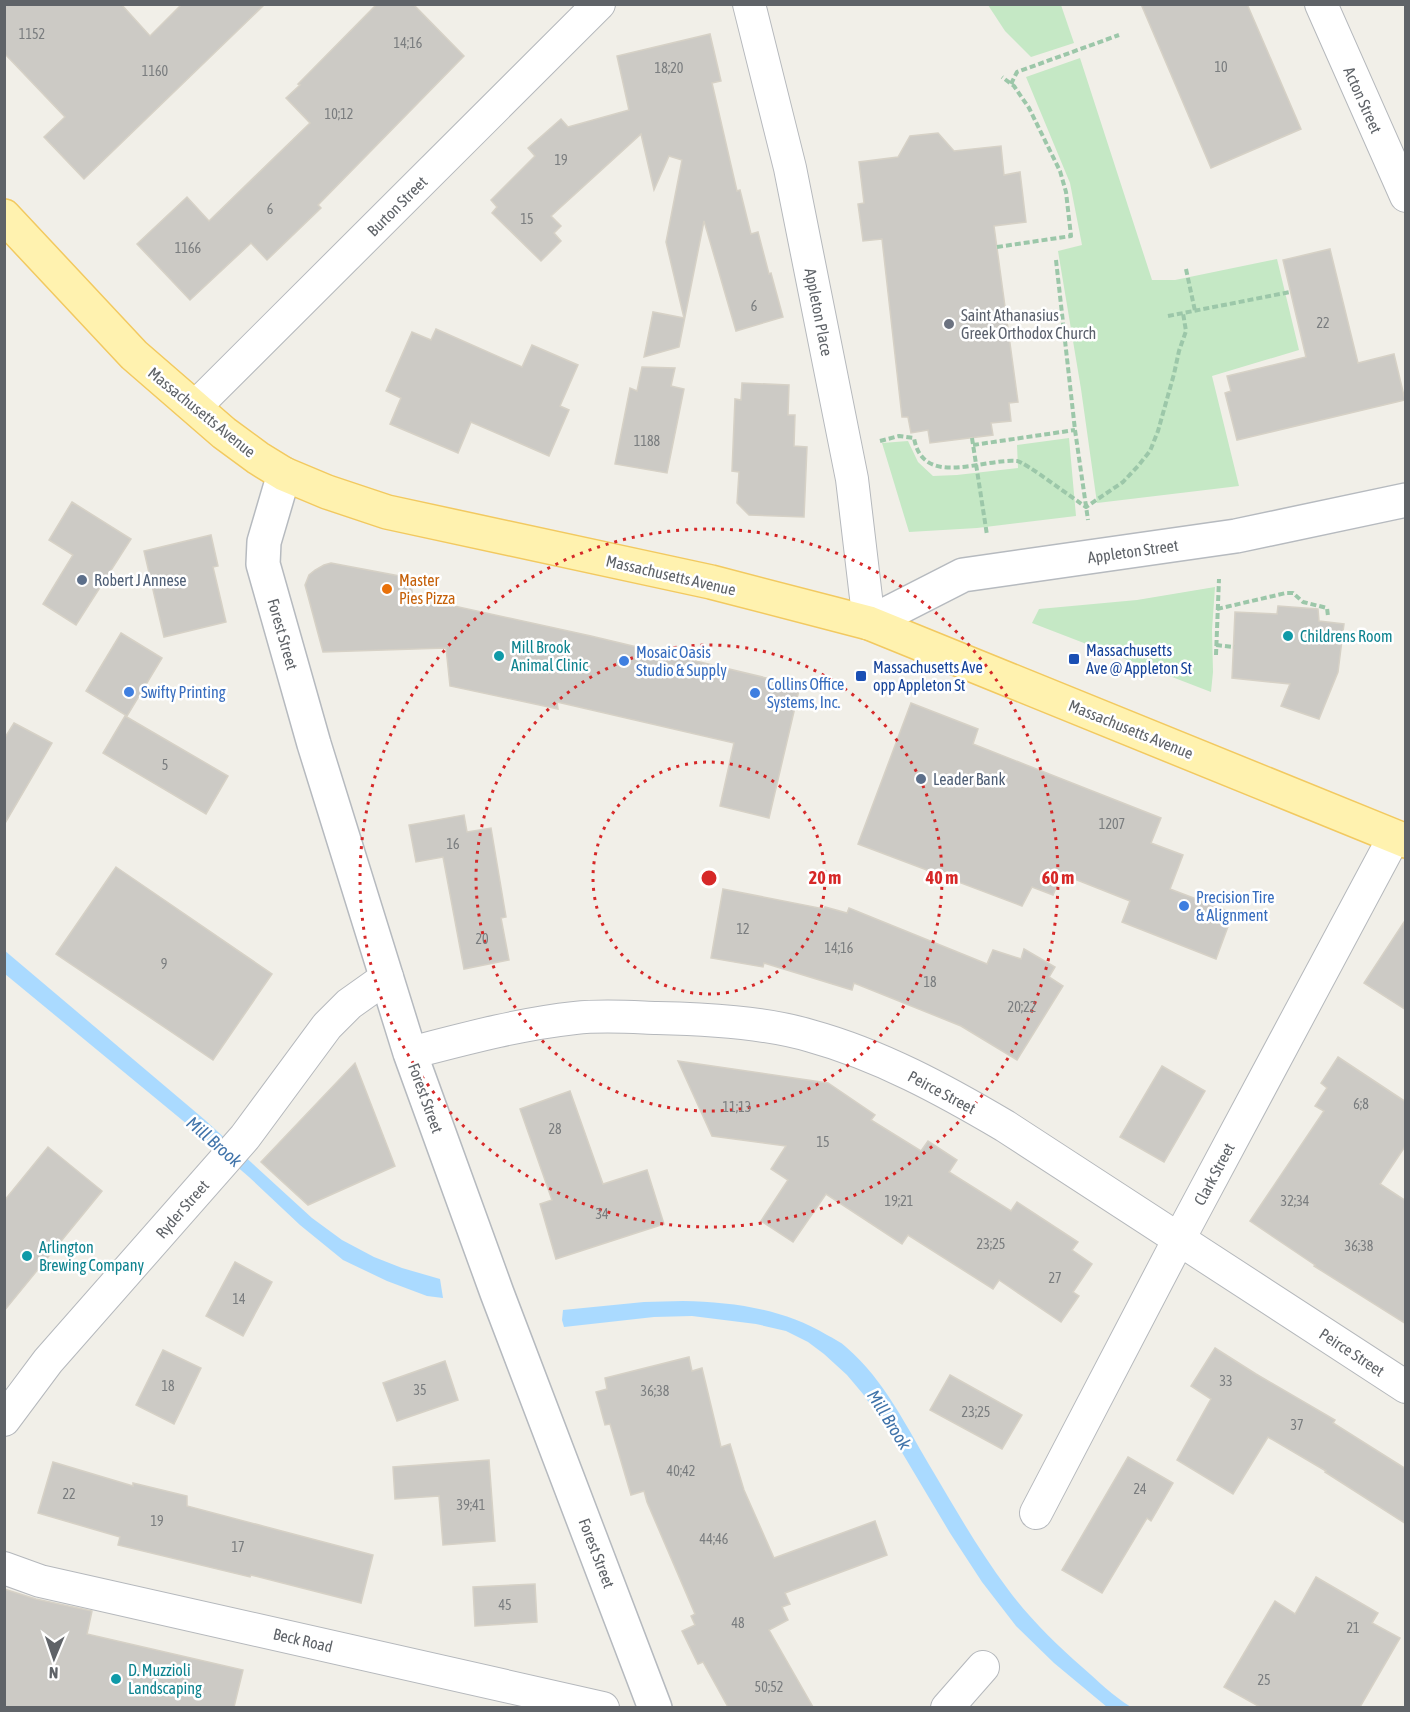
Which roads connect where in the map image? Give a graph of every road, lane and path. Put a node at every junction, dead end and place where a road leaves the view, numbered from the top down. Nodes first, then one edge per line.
1 (599, 4) edge
2 (749, 4) edge
3 (1322, 4) edge
4 (1119, 35) dead end
5 (1002, 78) dead end
6 (1011, 84) junction
7 (1406, 196) edge
8 (4, 216) edge
9 (997, 247) dead end
10 (1056, 260) dead end
11 (1186, 269) dead end
12 (1290, 292) dead end
13 (1195, 311) junction
14 (1183, 313) junction
15 (1168, 316) dead end
16 (195, 407) junction
17 (1075, 430) junction
18 (972, 438) dead end
19 (874, 442) dead end
20 (973, 445) junction
21 (977, 464) junction
22 (284, 474) junction
23 (1406, 500) edge
24 (1086, 507) junction
25 (1089, 526) dead end
26 (987, 538) dead end
27 (1219, 579) dead end
28 (1217, 609) junction
29 (1328, 616) dead end
30 (869, 623) junction
31 (1216, 645) junction
32 (1234, 646) dead end
33 (1216, 655) dead end
34 (1400, 839) edge
35 (387, 977) junction
36 (410, 1053) junction
37 (1179, 1239) junction
38 (1406, 1387) edge
39 (4, 1420) edge
40 (1036, 1513) dead end
41 (4, 1568) edge
42 (983, 1666) dead end
43 (603, 1707) edge
44 (656, 1707) edge
45 (947, 1707) edge

1 - 16 street, Burton Street
2 - 30 street, Appleton Place
3 - 7 street, Acton Street
4 - 6 path
5 - 6 path
6 - 9 path
8 - 16 main road, Massachusetts Avenue
10 - 17 path
11 - 13 path
12 - 13 path
13 - 14 path
14 - 15 path
14 - 24 path
16 - 22 main road, Massachusetts Avenue
17 - 20 path
17 - 24 path
18 - 20 path
19 - 21 path
20 - 21 path
21 - 24 path
21 - 26 path
22 - 30 main road, Massachusetts Avenue
22 - 35 street, Forest Street
23 - 30 street, Appleton Street
24 - 25 path
27 - 28 path
28 - 29 path
28 - 31 path
30 - 34 main road, Massachusetts Avenue
31 - 32 path
31 - 33 path
34 - 37 street, Clark Street
35 - 36 street, Forest Street
35 - 39 street, Ryder Street
36 - 37 street, Peirce Street
36 - 44 street, Forest Street
37 - 38 street, Peirce Street
37 - 40 street, Clark Street
41 - 43 street, Beck Road
42 - 45 street

